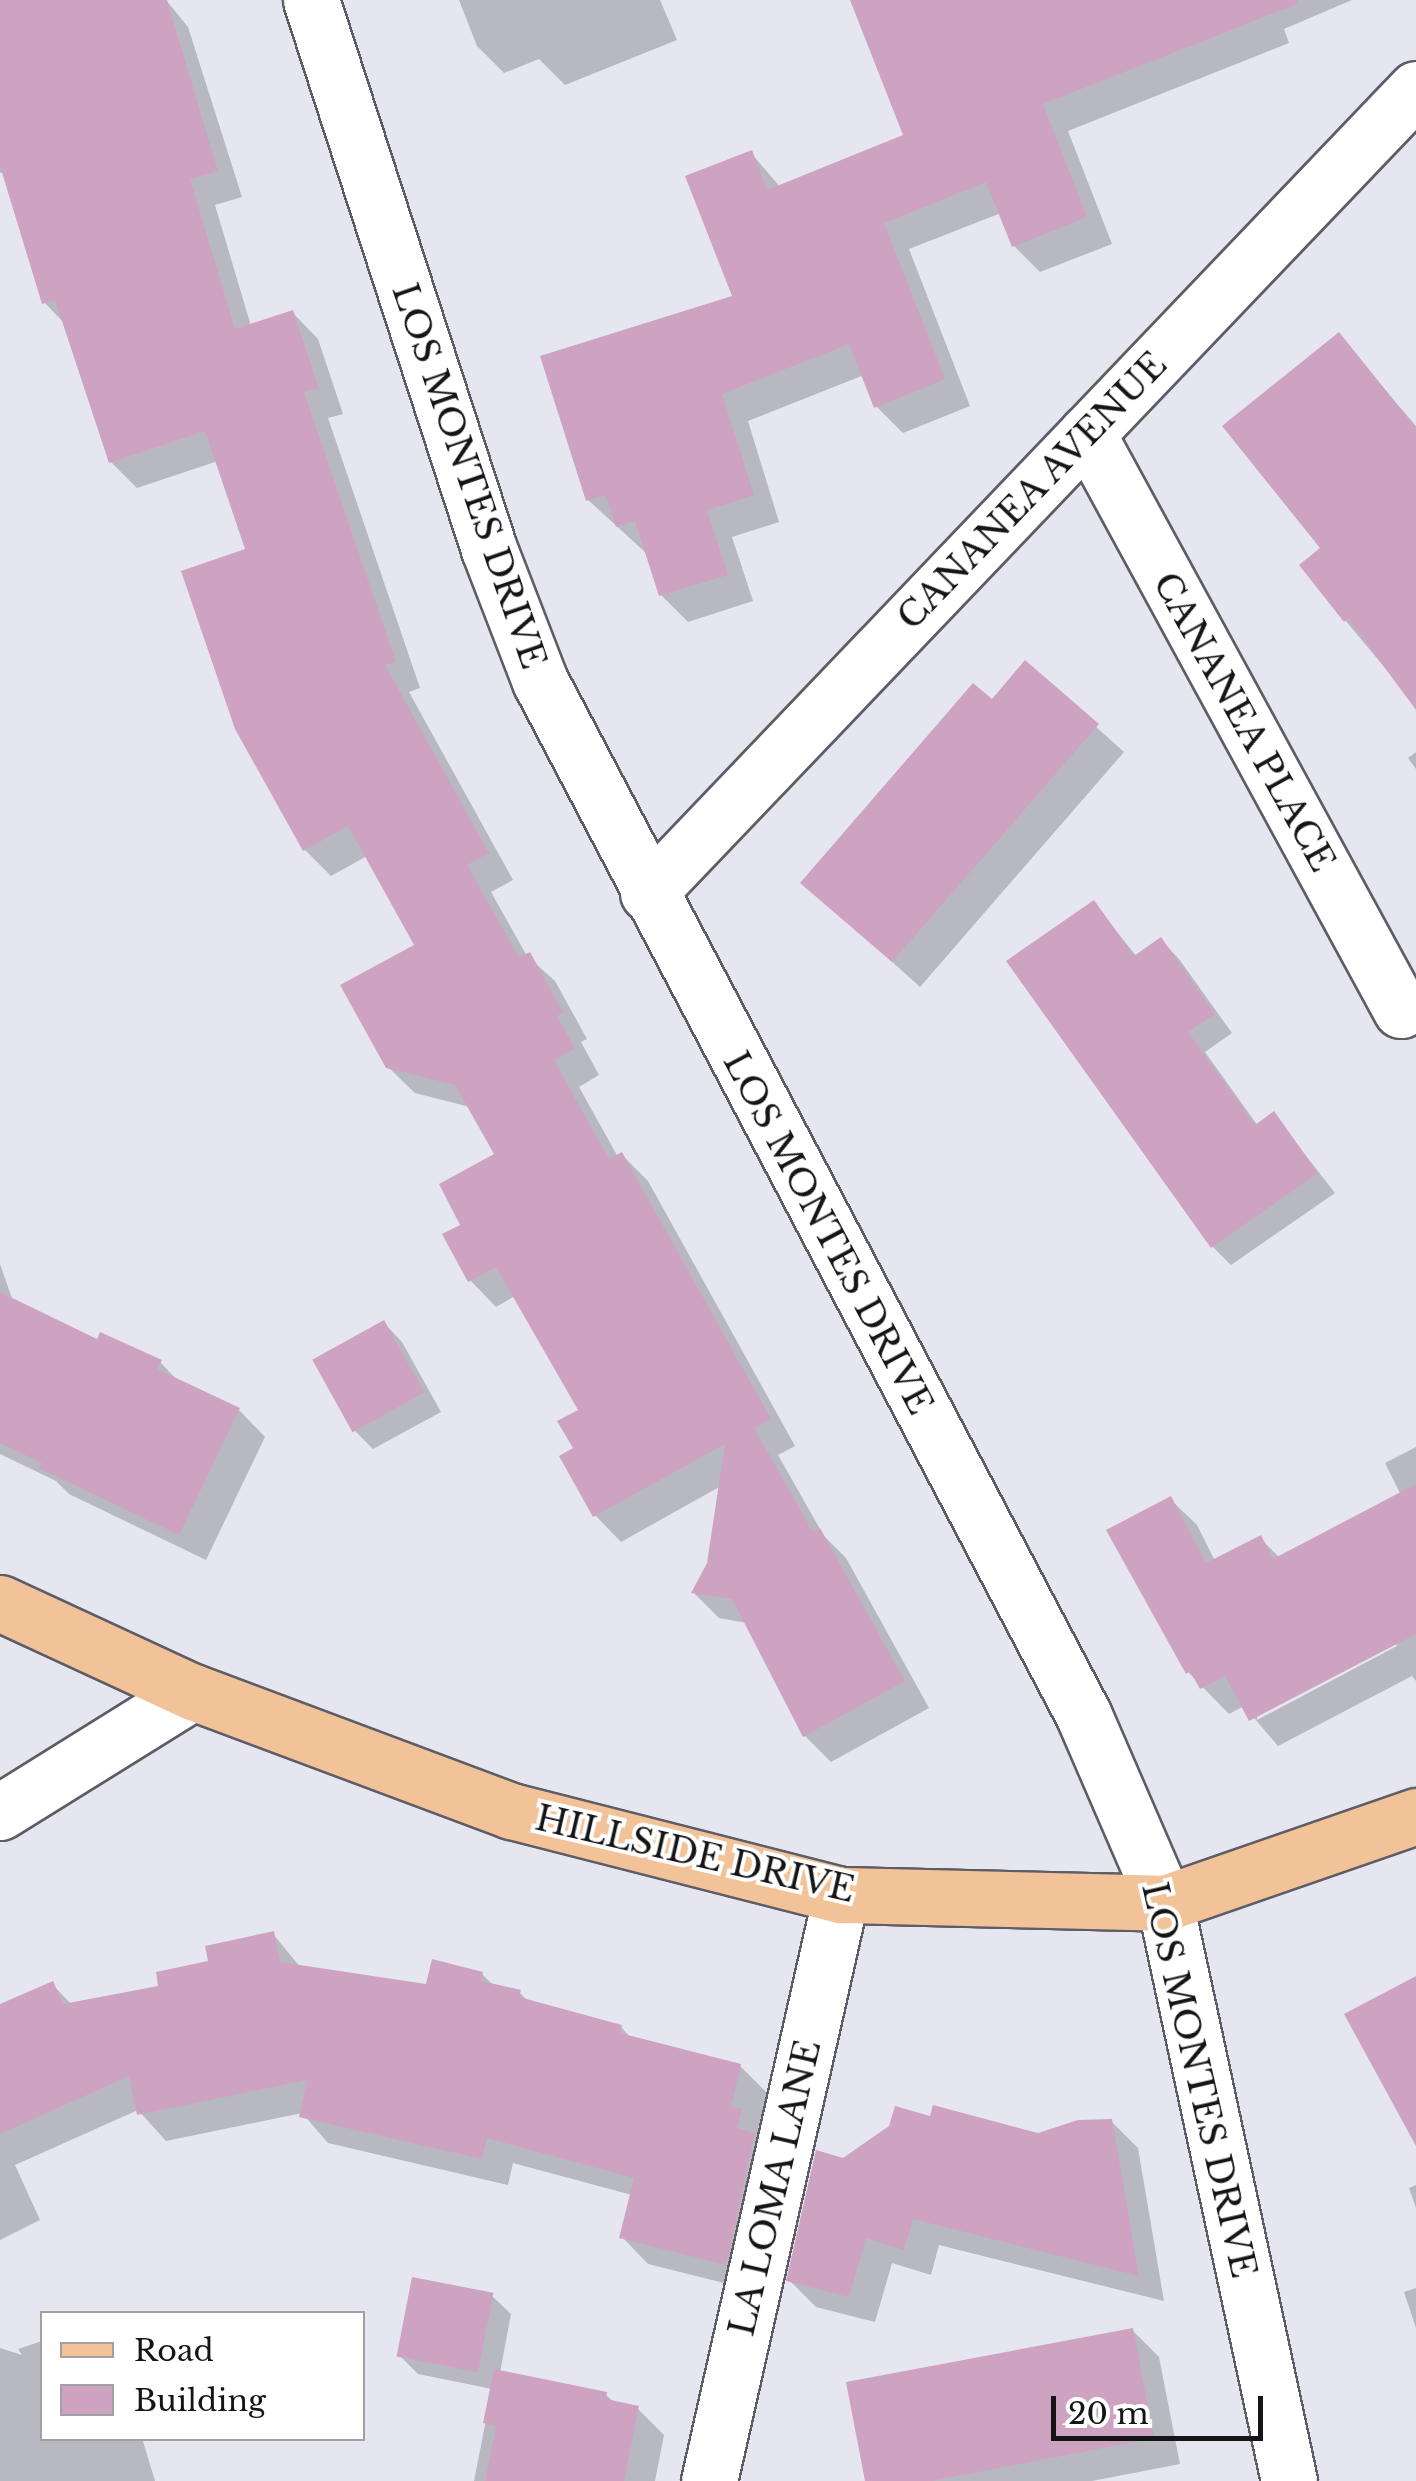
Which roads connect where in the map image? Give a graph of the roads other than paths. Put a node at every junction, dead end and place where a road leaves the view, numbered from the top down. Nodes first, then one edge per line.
1 (311, 0) edge
2 (1416, 89) edge
3 (1086, 433) junction
4 (648, 892) junction
5 (1402, 1010) dead end
6 (0, 1603) edge
7 (193, 1692) junction
8 (0, 1812) edge
9 (1416, 1816) edge
10 (842, 1895) junction
11 (1165, 1903) junction
12 (709, 2481) edge
13 (1289, 2481) edge

1 - 4 street, LOS MONTES DRIVE
2 - 3 street, CANANEA AVENUE
3 - 4 street, CANANEA AVENUE
3 - 5 street, CANANEA PLACE
4 - 11 street, LOS MONTES DRIVE
6 - 7 main road, HILLSIDE DRIVE
7 - 8 street
7 - 10 main road, HILLSIDE DRIVE
9 - 11 main road, HILLSIDE DRIVE
10 - 11 main road, HILLSIDE DRIVE
10 - 12 street, LA LOMA LANE
11 - 13 street, LOS MONTES DRIVE

